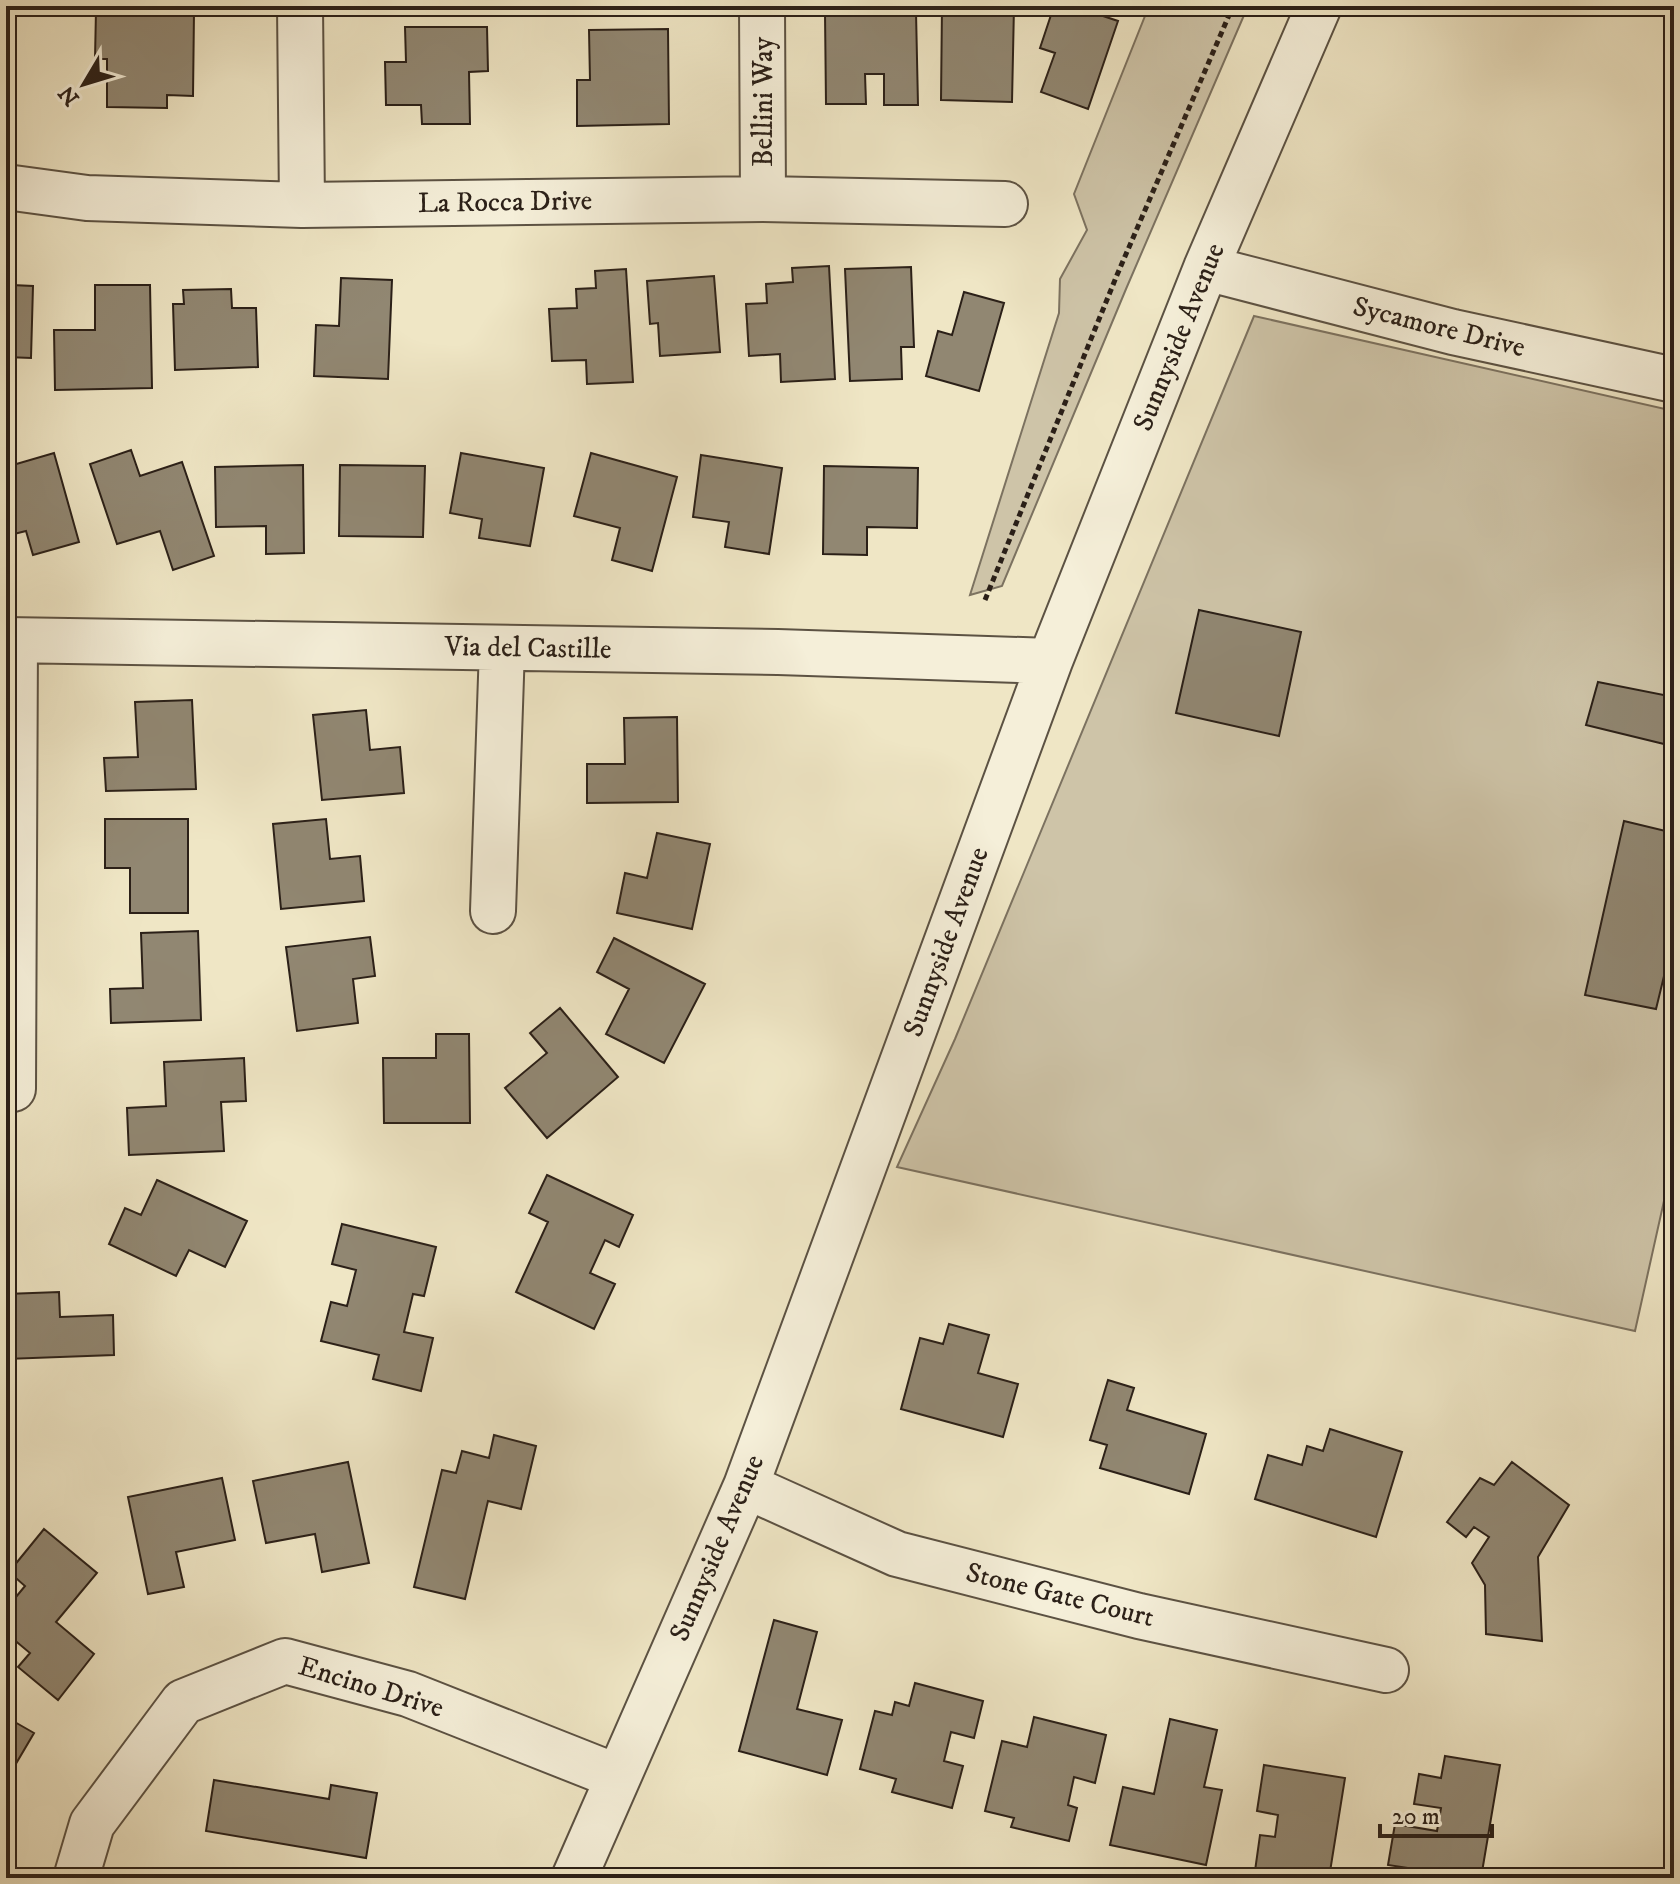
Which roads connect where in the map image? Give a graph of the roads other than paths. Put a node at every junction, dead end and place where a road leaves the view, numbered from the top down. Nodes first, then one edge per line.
1 (300, 6) edge
2 (762, 6) edge
3 (1319, 6) edge
4 (6, 187) edge
5 (763, 199) junction
6 (1005, 204) dead end
7 (302, 205) junction
8 (1206, 268) junction
9 (1674, 380) edge
10 (10, 640) edge
11 (502, 648) junction
12 (1050, 661) junction
13 (493, 911) dead end
14 (13, 1089) dead end
15 (746, 1486) junction
16 (1386, 1670) dead end
17 (618, 1777) junction
18 (76, 1878) edge
19 (574, 1878) edge

1 - 7 street
2 - 5 street, Bellini Way
3 - 8 street, Sunnyside Avenue
4 - 7 street, La Rocca Drive
5 - 6 street, La Rocca Drive
5 - 7 street, La Rocca Drive
8 - 9 street, Sycamore Drive
8 - 12 street, Sunnyside Avenue
10 - 11 street, Via del Castille
10 - 14 street
11 - 12 street, Via del Castille
11 - 13 street
12 - 15 street, Sunnyside Avenue
15 - 16 street, Stone Gate Court
15 - 17 street, Sunnyside Avenue
17 - 18 street, Encino Drive
17 - 19 street, Sunnyside Avenue

